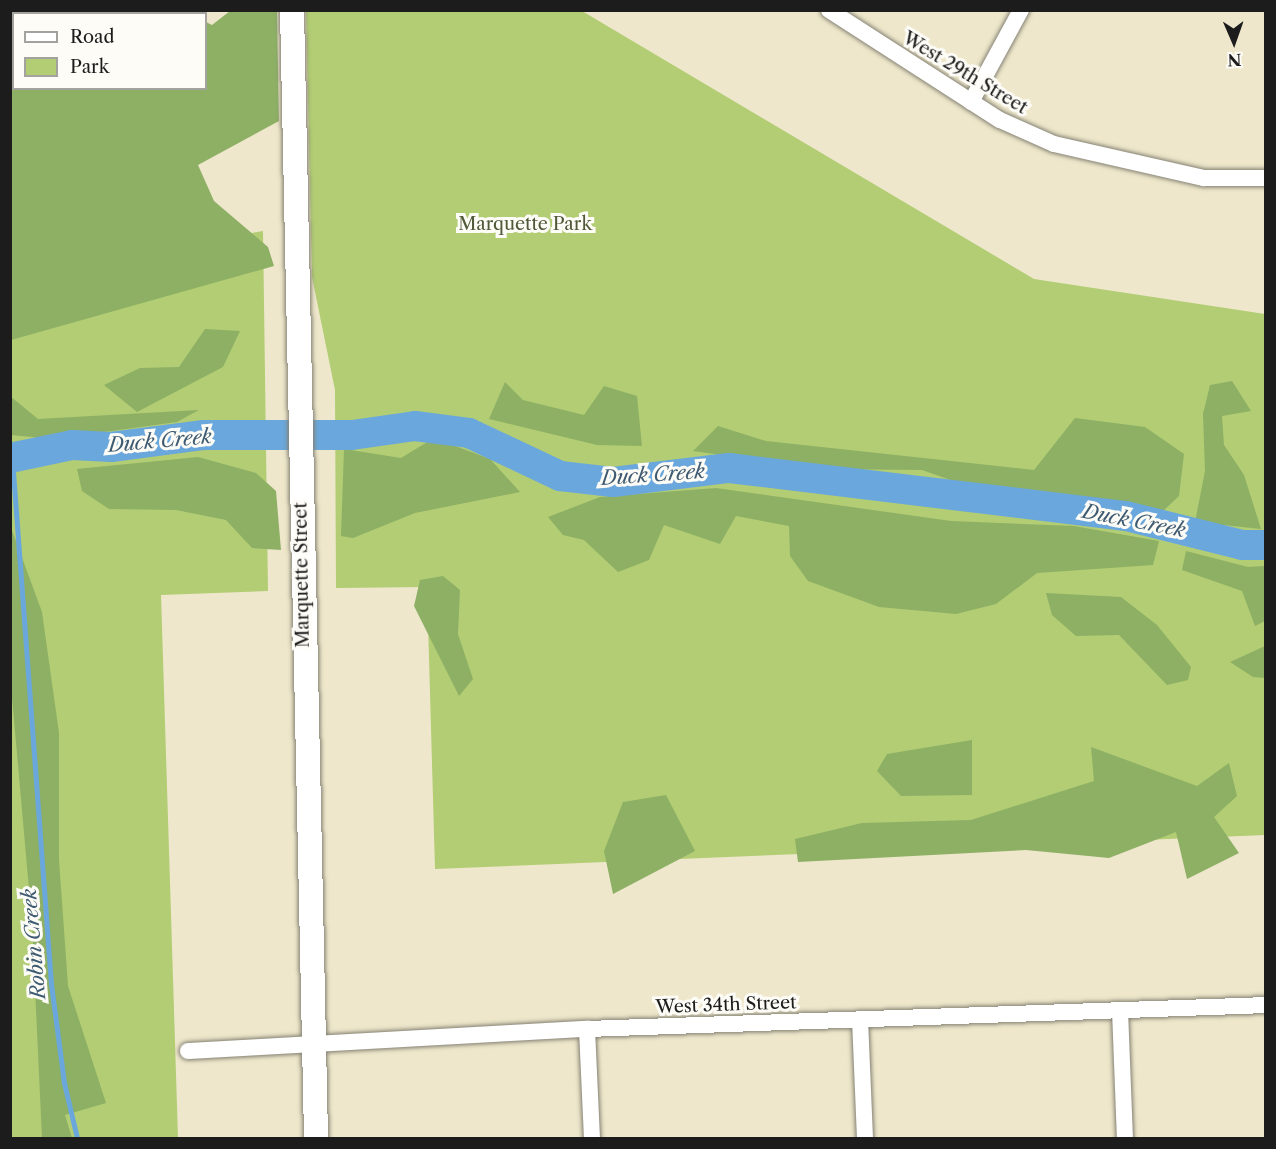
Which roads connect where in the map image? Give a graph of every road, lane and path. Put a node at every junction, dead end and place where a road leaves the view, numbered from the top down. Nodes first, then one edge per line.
1 (292, 10) edge
2 (829, 10) edge
3 (1021, 10) edge
4 (971, 102) junction
5 (1266, 178) edge
6 (1266, 1005) edge
7 (1120, 1010) junction
8 (860, 1019) junction
9 (587, 1029) junction
10 (313, 1044) junction
11 (188, 1051) dead end
12 (316, 1138) edge
13 (592, 1138) edge
14 (865, 1138) edge
15 (1125, 1138) edge

1 - 10 main road, Marquette Street
2 - 4 street, West 29th Street
3 - 4 street
4 - 5 street, West 29th Street
6 - 7 street, West 34th Street
7 - 8 street, West 34th Street
7 - 15 street
8 - 9 street, West 34th Street
8 - 14 street
9 - 10 street, West 34th Street
9 - 13 street
10 - 11 street, West 34th Street
10 - 12 main road, Marquette Street

